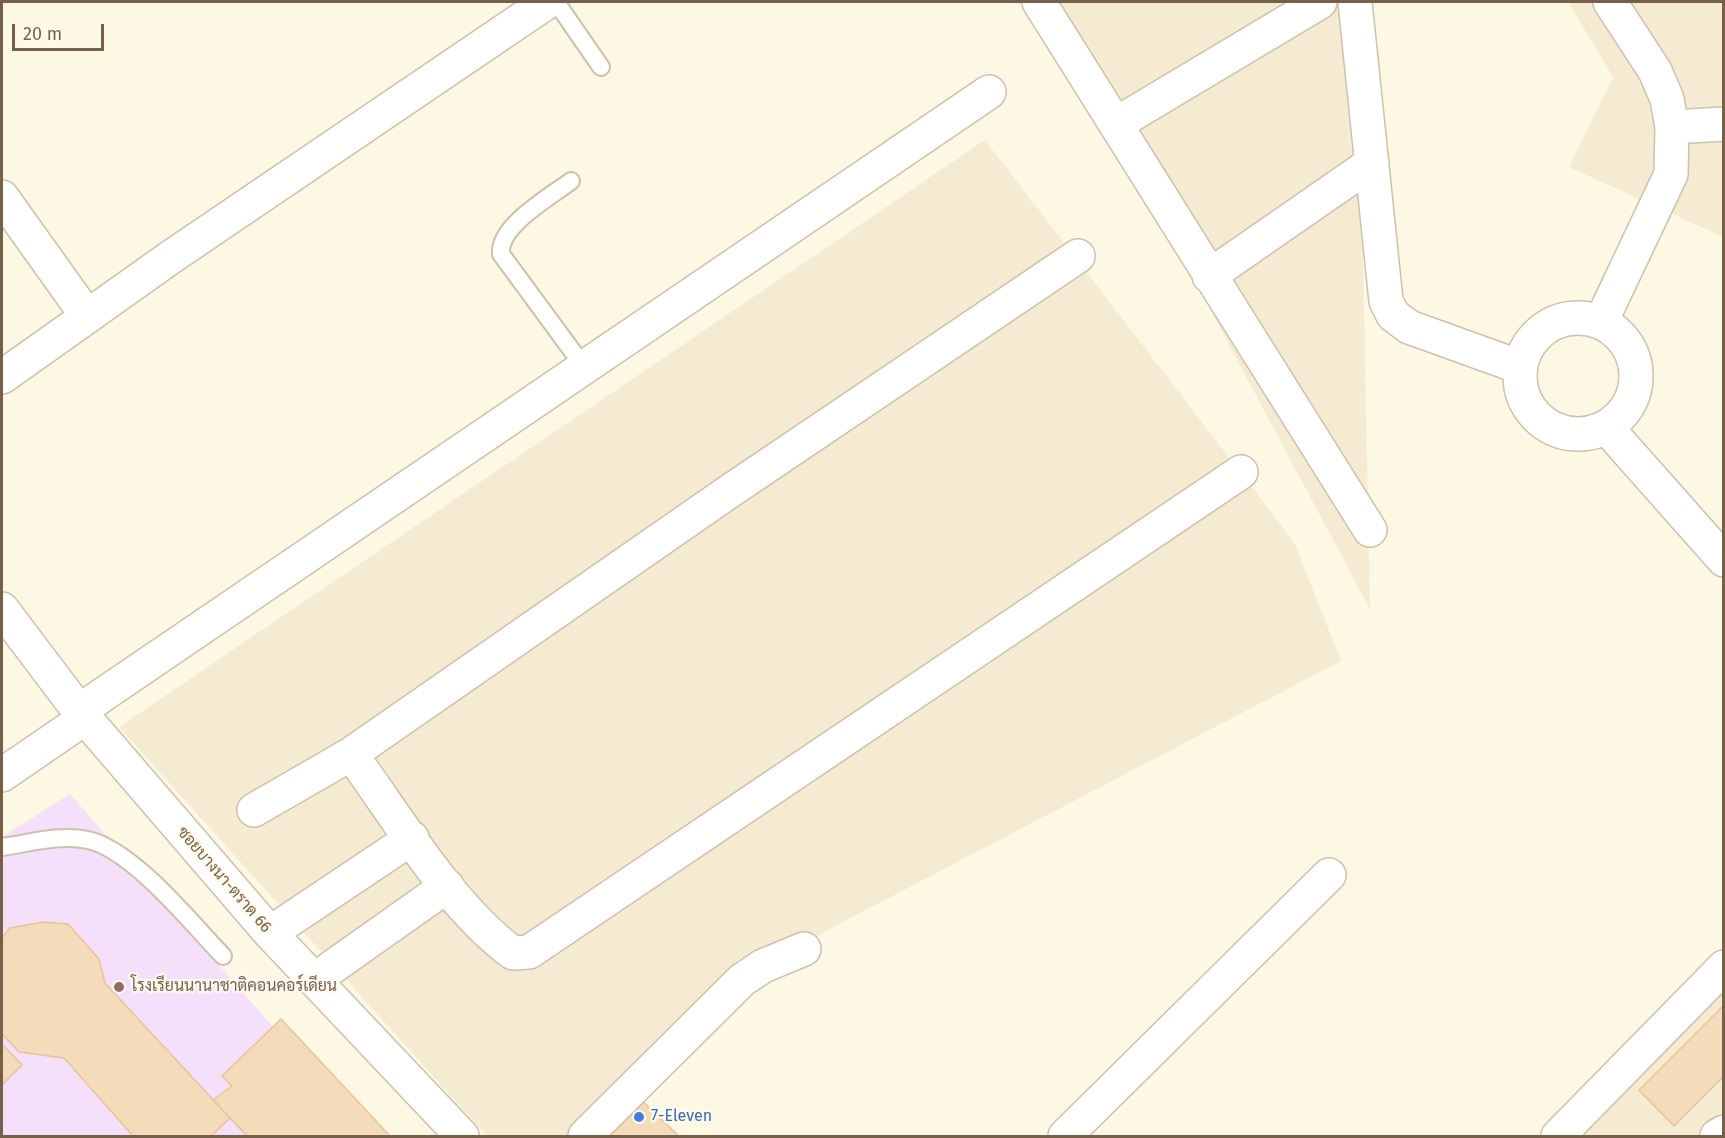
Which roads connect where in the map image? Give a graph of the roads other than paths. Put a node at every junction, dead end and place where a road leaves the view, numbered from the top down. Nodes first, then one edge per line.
1 (547, 2) edge
2 (556, 2) edge
3 (1040, 2) edge
4 (1320, 2) edge
5 (1355, 2) edge
6 (1610, 2) edge
7 (601, 67) dead end
8 (989, 92) dead end
9 (1116, 124) junction
10 (1724, 124) edge
11 (1672, 127) junction
12 (1372, 163) junction
13 (571, 181) dead end
14 (2, 197) edge
15 (1078, 256) dead end
16 (1209, 276) junction
17 (87, 316) junction
18 (1601, 322) junction
19 (1520, 367) junction
20 (584, 368) junction
21 (2, 377) edge
22 (1607, 428) junction
23 (1241, 472) dead end
24 (1370, 530) dead end
25 (1724, 560) edge
26 (2, 609) edge
27 (82, 715) junction
28 (351, 754) junction
29 (2, 775) edge
30 (254, 810) dead end
31 (412, 838) junction
32 (2, 847) edge
33 (1329, 875) dead end
34 (447, 886) junction
35 (270, 933) junction
36 (804, 949) dead end
37 (223, 956) dead end
38 (1724, 967) edge
39 (314, 980) junction
40 (1724, 1132) edge
41 (462, 1137) edge
42 (585, 1137) edge
43 (1065, 1137) edge
44 (1558, 1137) edge
45 (1717, 1137) edge

1 - 17 street
2 - 7 lane
3 - 9 street
4 - 9 street
5 - 12 street
6 - 11 street
8 - 20 street
9 - 16 street
10 - 11 street
11 - 18 street
12 - 16 street
12 - 19 street
13 - 20 lane
14 - 17 street
15 - 28 street
16 - 24 street
17 - 21 street
18 - 19 street
18 - 22 street
19 - 22 street
20 - 27 street
22 - 25 street
23 - 34 street
26 - 27 street, ซอยบางนา-ตราด 66
27 - 29 street
27 - 35 street, ซอยบางนา-ตราด 66
28 - 30 street
28 - 31 street
31 - 34 street
31 - 35 street
32 - 37 lane
33 - 43 street
34 - 39 street
35 - 39 street, ซอยบางนา-ตราด 66
36 - 42 street
38 - 44 street
39 - 41 street, ซอยบางนา-ตราด 66
40 - 45 street

